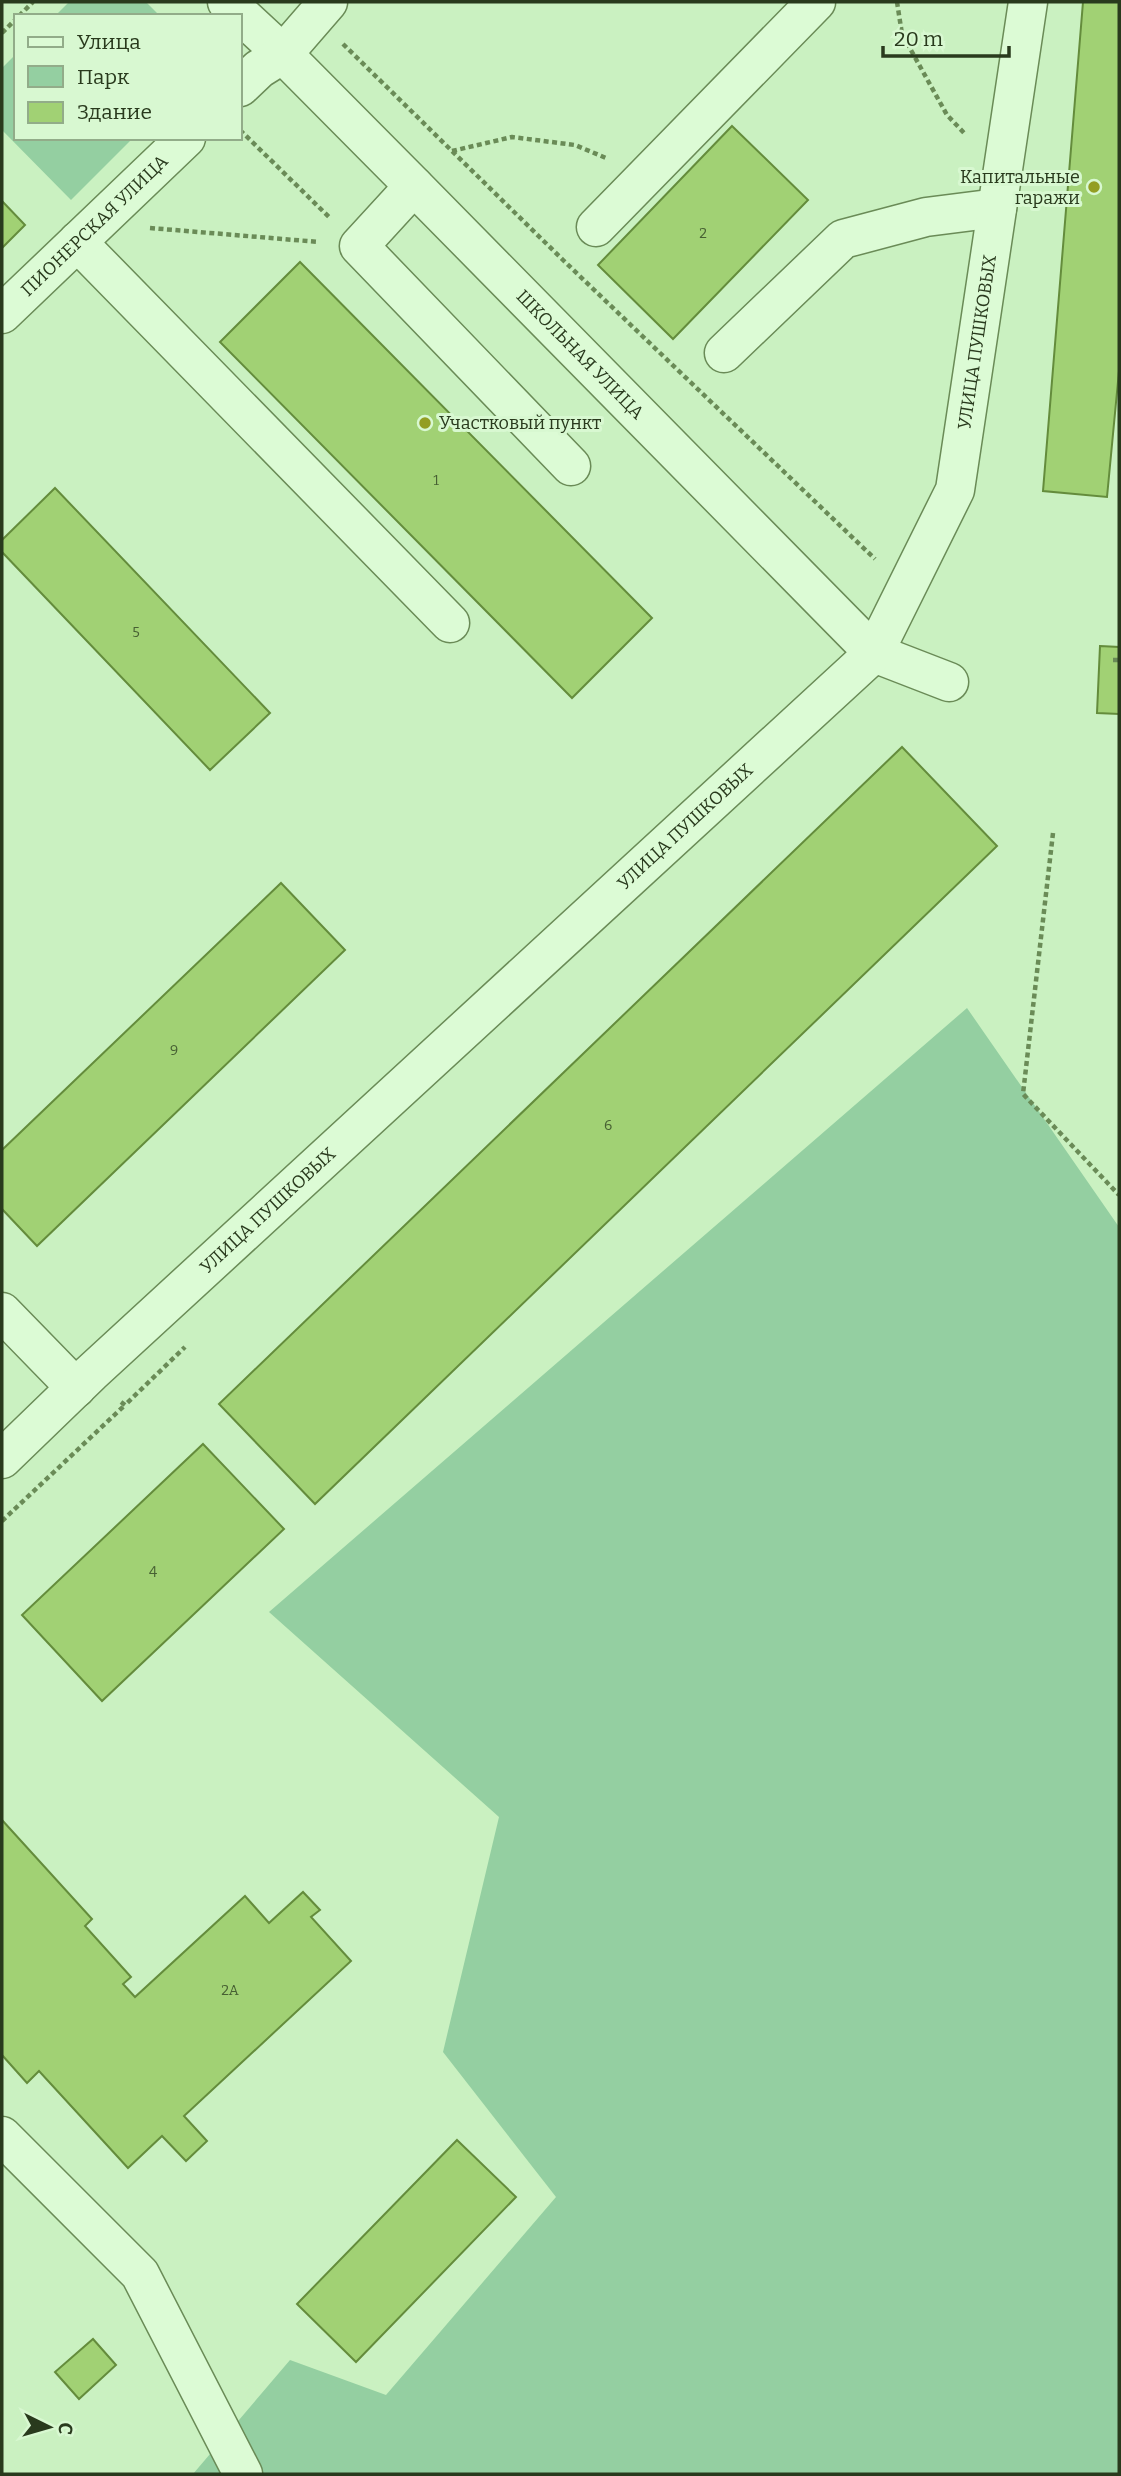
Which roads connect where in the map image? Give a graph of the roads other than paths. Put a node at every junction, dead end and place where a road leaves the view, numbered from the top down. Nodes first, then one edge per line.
1 (227, 2) edge
2 (816, 2) edge
3 (1028, 2) edge
4 (321, 9) edge
5 (240, 14) edge
6 (242, 16) edge
7 (283, 54) junction
8 (242, 86) edge
9 (184, 140) edge
10 (414, 186) junction
11 (1001, 190) junction
12 (596, 227) dead end
13 (78, 241) junction
14 (2, 314) edge
15 (724, 353) dead end
16 (571, 466) dead end
17 (450, 623) dead end
18 (874, 653) junction
19 (949, 682) dead end
20 (2, 1312) edge
21 (84, 1380) junction
22 (2, 1459) edge
23 (2, 2136) edge
24 (243, 2474) edge

1 - 5 street, ШКОЛЬНАЯ УЛИЦА
2 - 12 street
3 - 11 street, УЛИЦА ПУШКОВЫХ
4 - 7 street
6 - 7 street, ШКОЛЬНАЯ УЛИЦА
7 - 8 street
7 - 10 street, ШКОЛЬНАЯ УЛИЦА
9 - 13 street, ПИОНЕРСКАЯ УЛИЦА
10 - 16 street
10 - 18 street, ШКОЛЬНАЯ УЛИЦА
11 - 15 street
11 - 18 street, УЛИЦА ПУШКОВЫХ
13 - 14 street, ПИОНЕРСКАЯ УЛИЦА
13 - 17 street
18 - 19 street, ШКОЛЬНАЯ УЛИЦА
18 - 21 street, УЛИЦА ПУШКОВЫХ
20 - 21 street
21 - 22 street, УЛИЦА ПУШКОВЫХ
23 - 24 street

